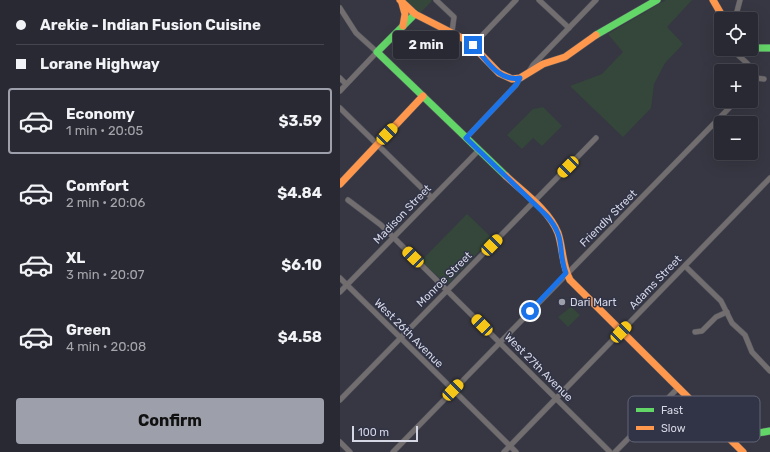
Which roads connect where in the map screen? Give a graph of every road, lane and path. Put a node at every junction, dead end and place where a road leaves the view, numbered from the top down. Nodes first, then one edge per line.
1 (400, 0) edge
2 (436, 0) edge
3 (516, 0) edge
4 (539, 0) edge
5 (596, 0) edge
6 (657, 0) edge
7 (713, 0) edge
8 (740, 0) edge
9 (340, 8) edge
10 (720, 12) edge
11 (737, 12) edge
12 (414, 14) junction
13 (403, 26) junction
14 (569, 28) junction
15 (452, 32) junction
16 (386, 43) junction
17 (473, 45) junction
18 (758, 48) edge
19 (770, 48) edge
20 (377, 52) junction
21 (739, 56) edge
22 (747, 64) edge
23 (392, 67) junction
24 (528, 74) junction
25 (340, 78) edge
26 (520, 78) junction
27 (758, 78) edge
28 (764, 79) dead end
29 (346, 84) junction
30 (340, 90) edge
31 (423, 96) junction
32 (340, 108) edge
33 (729, 108) edge
34 (466, 138) junction
35 (596, 138) dead end
36 (377, 144) junction
37 (479, 150) junction
38 (770, 178) edge
39 (340, 184) edge
40 (432, 198) junction
41 (348, 200) dead end
42 (533, 202) junction
43 (394, 238) junction
44 (685, 266) junction
45 (566, 273) junction
46 (340, 278) edge
47 (347, 285) junction
48 (447, 290) junction
49 (340, 292) edge
50 (727, 312) junction
51 (621, 332) junction
52 (695, 332) dead end
53 (400, 338) junction
54 (500, 342) junction
55 (770, 371) edge
56 (678, 388) junction
57 (453, 390) junction
58 (670, 396) edge
59 (686, 396) edge
60 (556, 398) junction
61 (340, 400) edge
62 (770, 431) edge
63 (760, 433) edge
64 (628, 439) edge
65 (340, 442) edge
66 (734, 442) edge
67 (510, 446) junction
68 (350, 452) edge
69 (393, 452) edge
70 (504, 452) edge
71 (516, 452) edge
72 (610, 452) edge
73 (615, 452) edge
74 (743, 452) edge

1 - 12 main road
1 - 13 main road
2 - 15 street
3 - 17 street
4 - 14 street
5 - 14 street
6 - 24 main road
7 - 10 main road
8 - 11 street
9 - 20 street
12 - 13 main road
12 - 15 main road
13 - 16 main road
14 - 24 street
15 - 17 main road
16 - 20 main road
16 - 23 main road
17 - 26 main road
18 - 19 main road
20 - 23 main road
20 - 29 street
21 - 22 street
23 - 31 main road
24 - 26 main road
25 - 29 street
26 - 34 street
27 - 28 street
29 - 30 street
31 - 34 main road
31 - 36 main road
32 - 36 street
33 - 45 street, Friendly Street
34 - 37 main road
35 - 42 street, Monroe Street
36 - 39 main road
36 - 40 street
37 - 40 street, Madison Street
37 - 42 main road
38 - 44 street, Adams Street
40 - 43 street, Madison Street
41 - 43 street, West 27th Avenue
42 - 45 main road
42 - 48 street, Monroe Street
43 - 47 street, Madison Street
43 - 48 street, West 27th Avenue
44 - 50 street
44 - 51 street, Adams Street
45 - 51 main road
45 - 54 street, Friendly Street
46 - 47 street, West 26th Avenue
47 - 49 street, Madison Street
47 - 53 street, West 26th Avenue
48 - 53 street, Monroe Street
48 - 54 street, West 27th Avenue
50 - 52 street
50 - 55 street
51 - 56 main road
51 - 60 street, Adams Street
53 - 57 street, West 26th Avenue
53 - 61 street, Monroe Street
54 - 57 street, Friendly Street
54 - 60 street, West 27th Avenue
56 - 58 street
56 - 59 main road
57 - 67 street, West 26th Avenue
57 - 69 street, Friendly Street
60 - 67 street, Adams Street
60 - 72 street, West 27th Avenue
62 - 63 main road
64 - 73 street
65 - 68 street
66 - 74 main road
67 - 70 street, Adams Street
67 - 71 street, West 26th Avenue
72 - 73 street

